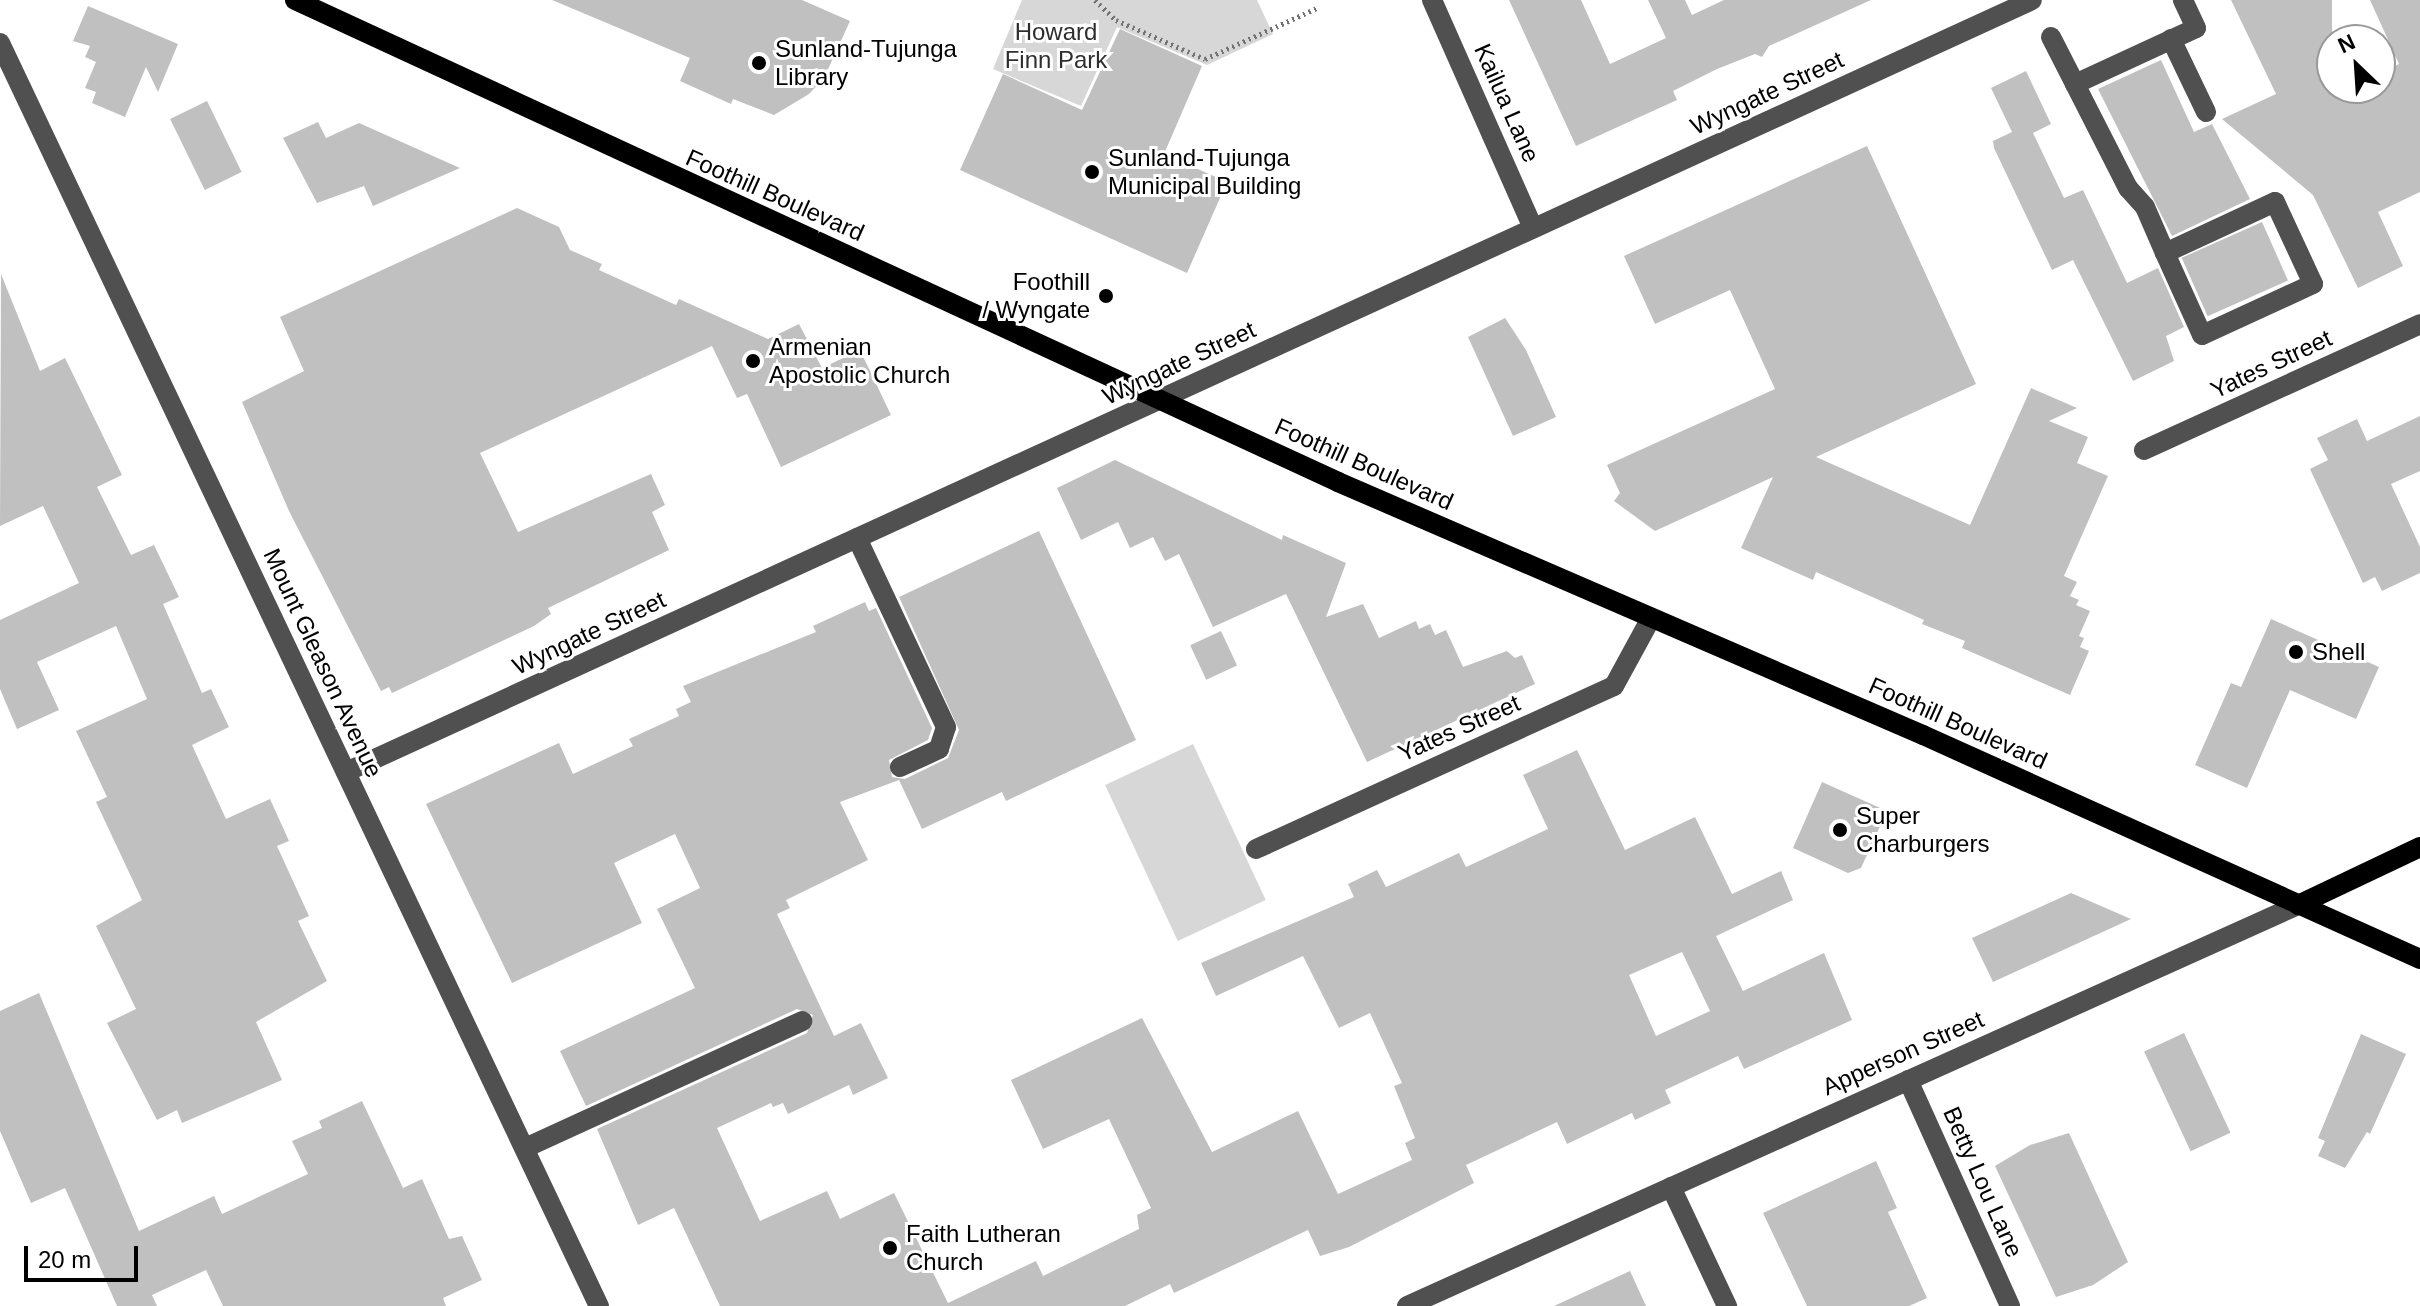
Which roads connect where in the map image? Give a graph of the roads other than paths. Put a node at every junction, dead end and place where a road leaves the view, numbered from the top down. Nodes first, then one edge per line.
1 (295, 0) edge
2 (1432, 0) edge
3 (2032, 0) edge
4 (2183, 0) edge
5 (2051, 37) dead end
6 (2171, 39) junction
7 (0, 43) edge
8 (2075, 84) junction
9 (2206, 112) dead end
10 (1533, 228) junction
11 (2165, 253) junction
12 (2420, 324) edge
13 (1161, 400) junction
14 (2144, 450) dead end
15 (857, 538) junction
16 (1651, 618) junction
17 (900, 767) dead end
18 (346, 772) junction
19 (2420, 847) edge
20 (1256, 849) dead end
21 (2298, 905) junction
22 (2420, 959) edge
23 (802, 1021) dead end
24 (1908, 1080) junction
25 (525, 1148) junction
26 (1671, 1187) junction
27 (599, 1306) edge
28 (1407, 1306) edge
29 (1727, 1306) edge
30 (2010, 1306) edge

1 - 13 main road, Foothill Boulevard
2 - 10 street, Kailua Lane
3 - 10 street, Wyngate Street
4 - 6 street
5 - 8 street
6 - 8 street
6 - 9 street
7 - 18 street, Mount Gleason Avenue
8 - 11 street
10 - 13 street, Wyngate Street
11 - 11 street
12 - 14 street, Yates Street
13 - 15 street, Wyngate Street
13 - 16 main road, Foothill Boulevard
15 - 17 street
15 - 18 street, Wyngate Street
16 - 20 street, Yates Street
16 - 21 main road, Foothill Boulevard
18 - 25 street, Mount Gleason Avenue
19 - 21 main road, Apperson Street
21 - 22 main road, Foothill Boulevard
21 - 24 street, Apperson Street
23 - 25 street
24 - 26 street, Apperson Street
24 - 30 street, Betty Lou Lane
25 - 27 street, Mount Gleason Avenue
26 - 28 street, Apperson Street
26 - 29 street

